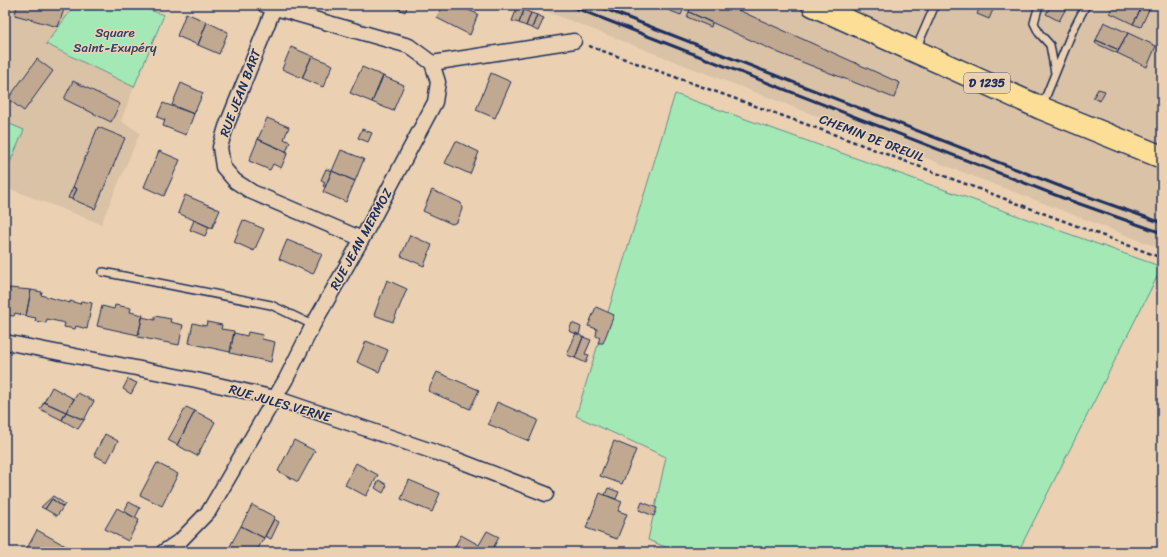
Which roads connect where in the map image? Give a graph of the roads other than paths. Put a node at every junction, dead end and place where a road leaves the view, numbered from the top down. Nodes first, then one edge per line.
1 (813, 5) edge
2 (935, 5) edge
3 (1039, 5) edge
4 (1086, 5) edge
5 (269, 6) edge
6 (574, 41) road end
7 (914, 51) junction
8 (432, 63) junction
9 (1055, 74) junction
10 (1041, 108) junction
11 (1162, 157) edge
12 (362, 239) junction
13 (103, 272) dead end
14 (313, 325) junction
15 (5, 342) edge
16 (275, 398) junction
17 (546, 494) dead end
18 (163, 552) edge

1 - 7 main road, D 1235
2 - 7 lane
3 - 9 lane
4 - 9 lane
5 - 8 street
5 - 12 street, RUE JEAN BART
6 - 8 street
7 - 10 main road, D 1235
8 - 12 street, RUE JEAN MERMOZ
9 - 10 lane
10 - 11 main road, D 1235
12 - 14 street, RUE JEAN MERMOZ
13 - 14 lane
14 - 16 street, RUE JEAN MERMOZ
15 - 16 street, RUE JULES VERNE
16 - 17 street, RUE JULES VERNE
16 - 18 street, RUE JEAN MERMOZ

